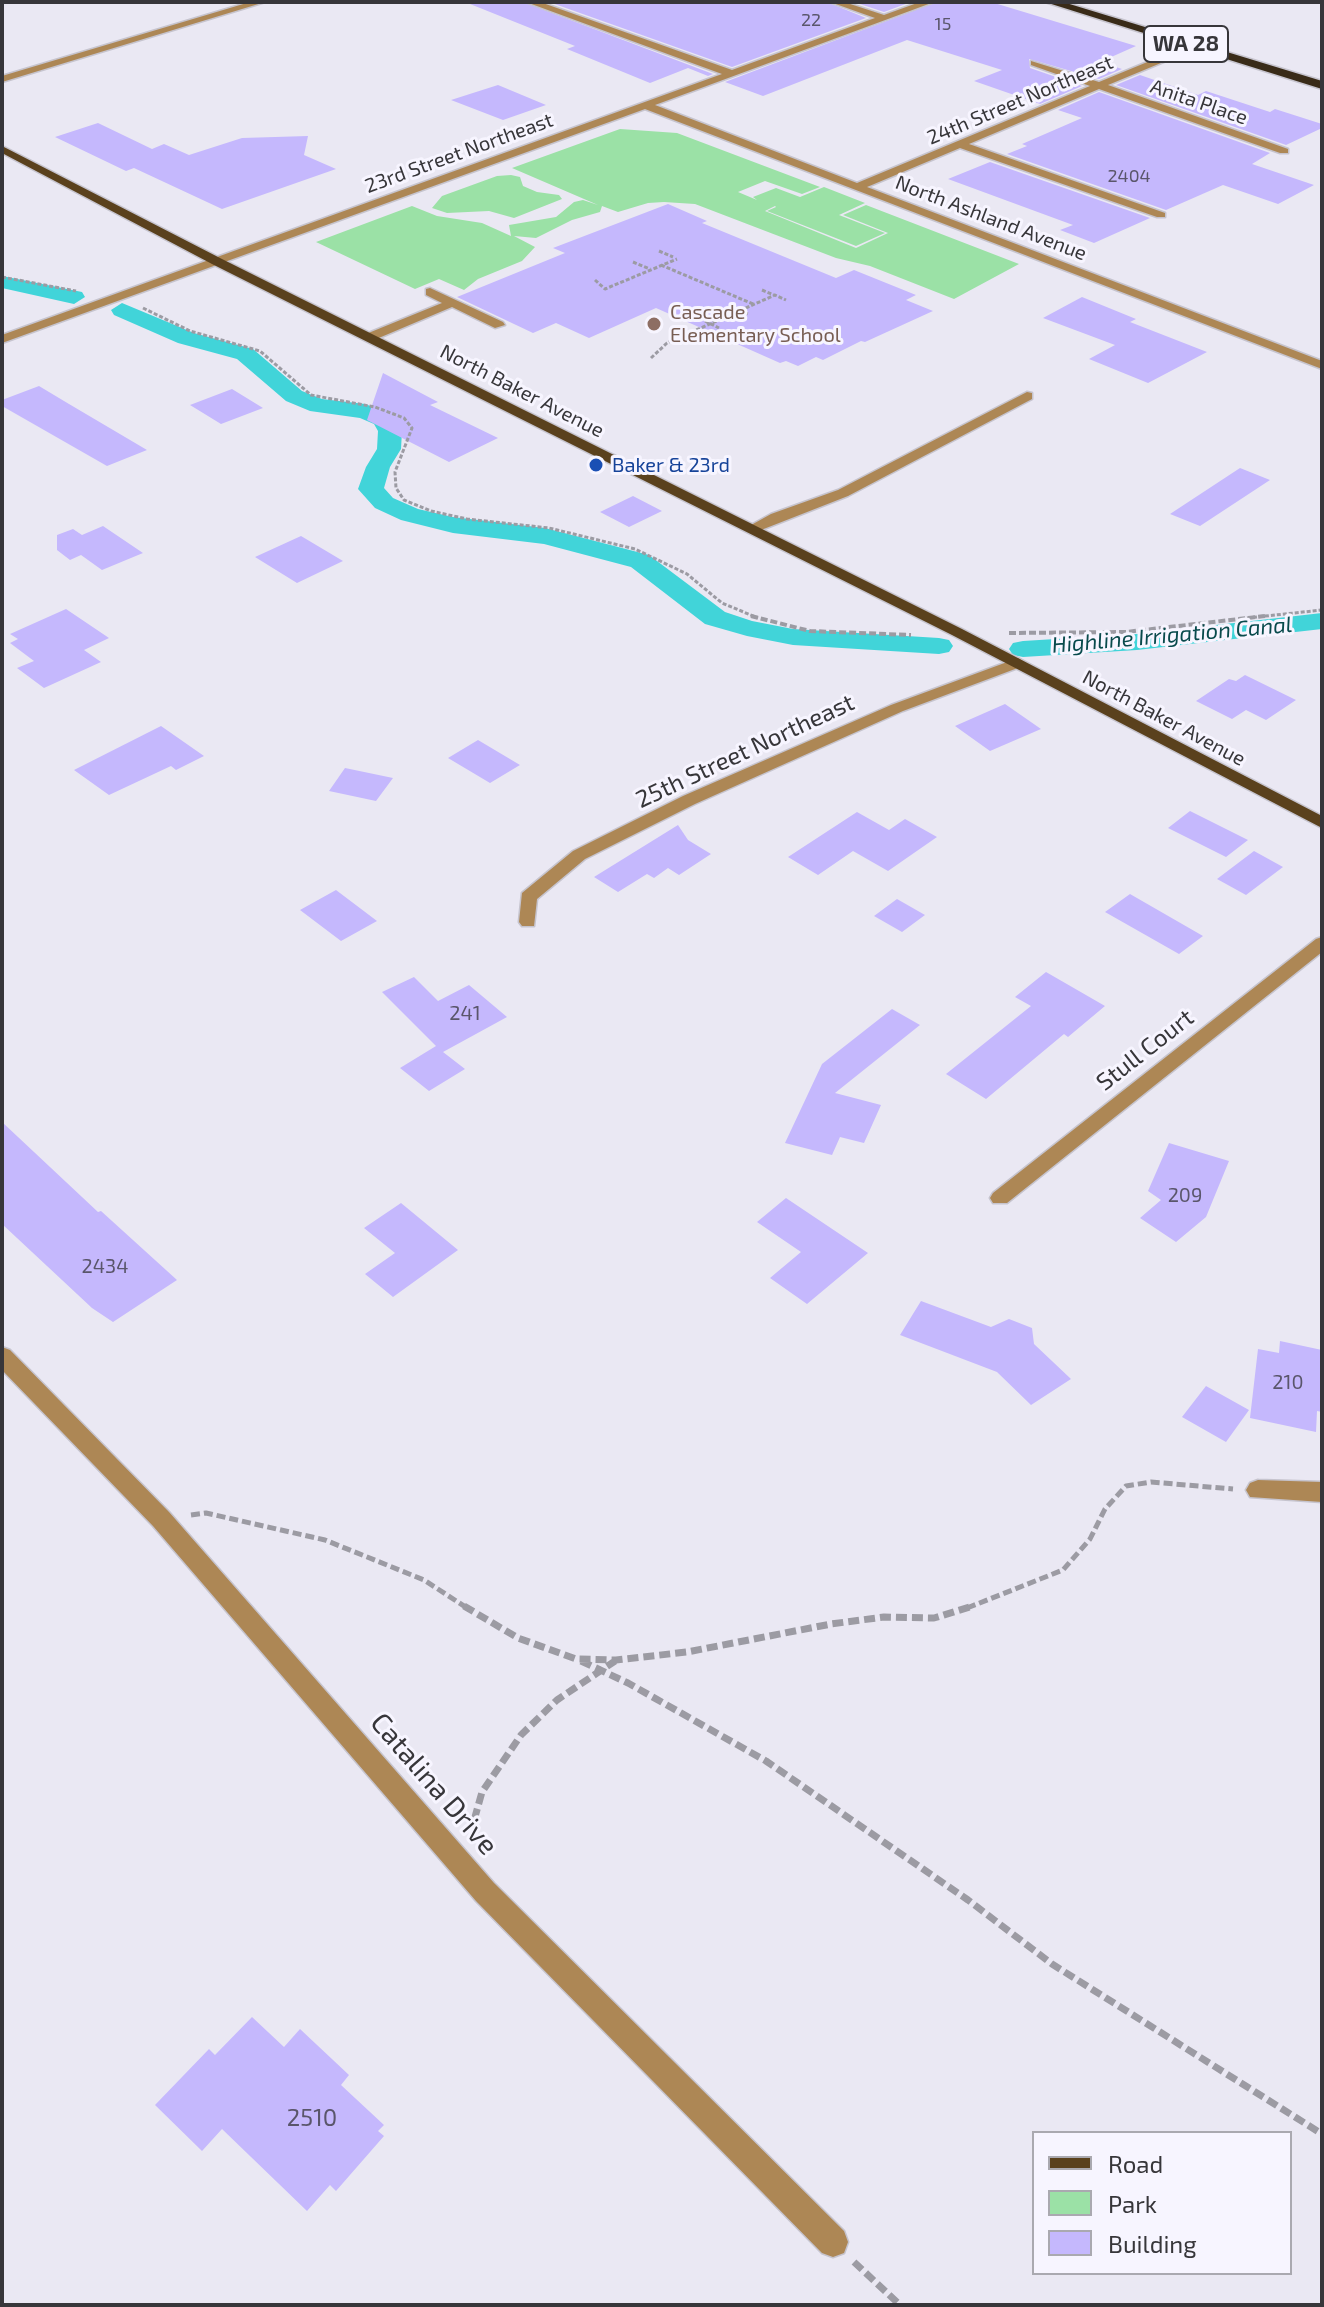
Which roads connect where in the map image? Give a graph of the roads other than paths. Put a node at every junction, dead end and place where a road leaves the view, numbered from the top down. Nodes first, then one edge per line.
1 (260, 2) edge
2 (531, 2) edge
3 (835, 2) edge
4 (929, 2) edge
5 (1051, 2) edge
6 (884, 18) junction
7 (1194, 46) junction
8 (1035, 63) dead end
9 (733, 74) junction
10 (2, 79) edge
11 (1103, 85) junction
12 (1322, 85) edge
13 (647, 106) junction
14 (960, 144) junction
15 (2, 149) edge
16 (1284, 151) dead end
17 (859, 186) junction
18 (1161, 215) dead end
19 (216, 261) junction
20 (430, 292) dead end
21 (452, 303) junction
22 (499, 325) dead end
23 (370, 337) junction
24 (2, 339) edge
25 (1322, 365) edge
26 (1027, 396) dead end
27 (751, 529) junction
28 (1018, 663) junction
29 (1322, 823) edge
30 (528, 922) dead end
31 (1322, 943) edge
32 (1000, 1198) dead end
33 (2, 1356) edge
34 (1258, 1490) road end
35 (1322, 1492) edge
36 (833, 2242) road end

1 - 10 street
2 - 9 street
3 - 6 street
4 - 6 street, 23rd Street Northeast
5 - 7 highway, WA 28
6 - 9 street, 23rd Street Northeast
7 - 11 street, 24th Street Northeast
7 - 12 highway, WA 28
8 - 11 street, Anita Place
9 - 13 street, 23rd Street Northeast
11 - 14 street, 24th Street Northeast
11 - 16 street, Anita Place
13 - 17 street, North Ashland Avenue
13 - 19 street, 23rd Street Northeast
14 - 17 street, 24th Street Northeast
14 - 18 street
15 - 19 main road, North Baker Avenue
17 - 25 street, North Ashland Avenue
19 - 23 main road, North Baker Avenue
19 - 24 street, 23rd Street Northeast
20 - 21 street
21 - 22 street
21 - 23 street
23 - 27 main road, North Baker Avenue
26 - 27 street
27 - 28 main road, North Baker Avenue
28 - 29 main road, North Baker Avenue
28 - 30 street, 25th Street Northeast
31 - 32 street, Stull Court
33 - 36 street, Catalina Drive
34 - 35 street

